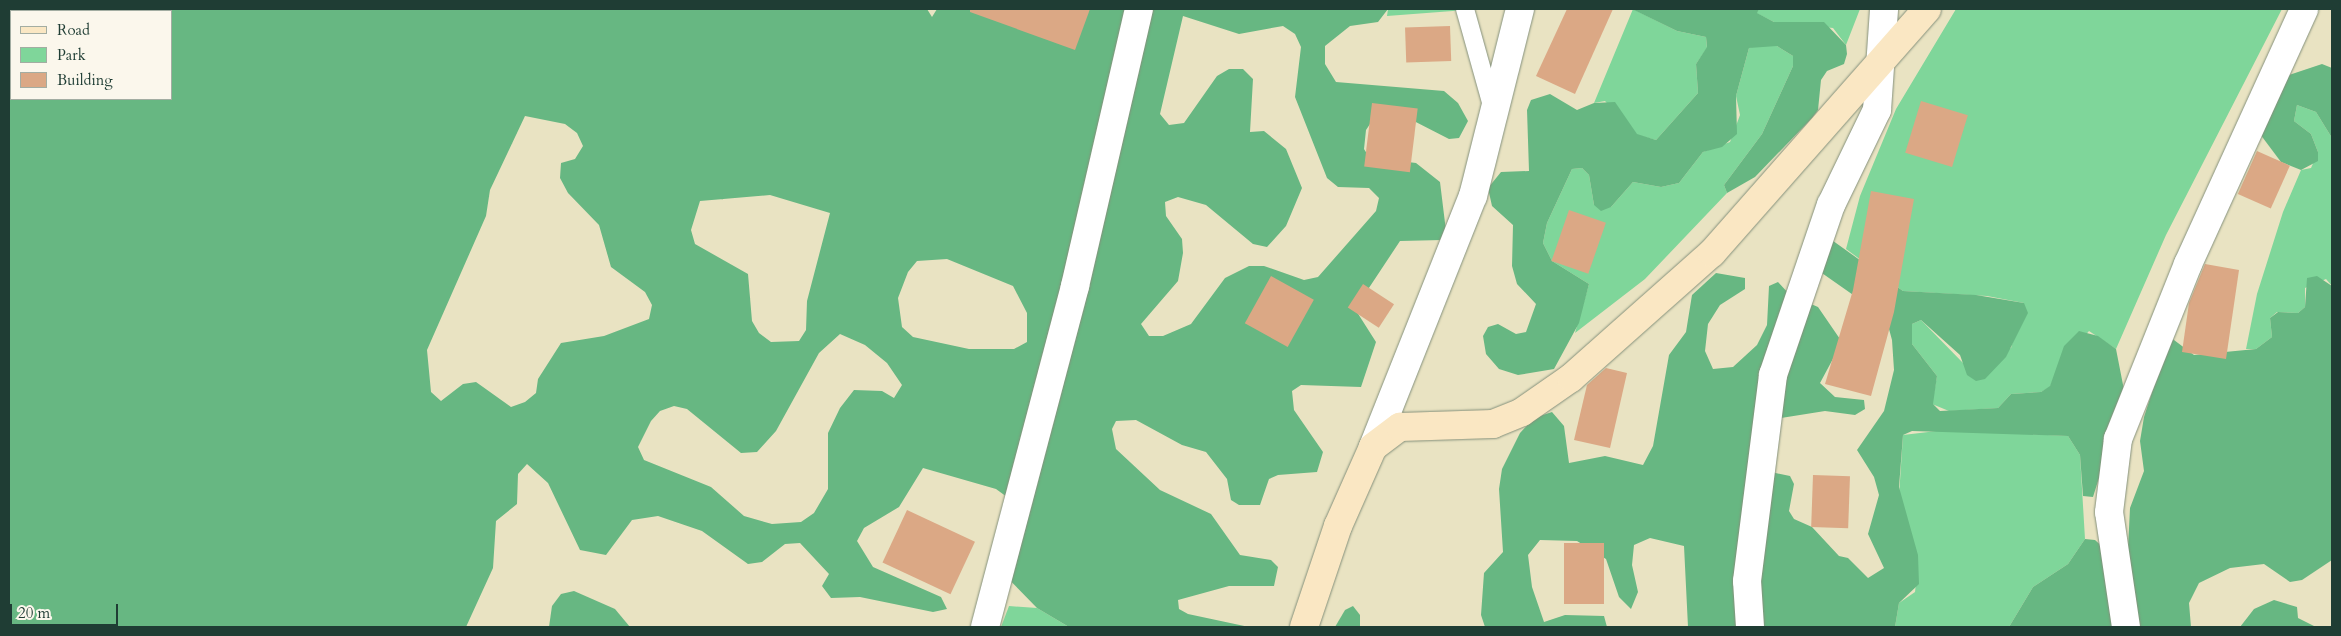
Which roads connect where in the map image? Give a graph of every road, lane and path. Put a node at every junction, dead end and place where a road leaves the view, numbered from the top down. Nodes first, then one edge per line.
1 (1138, 9) edge
2 (1466, 9) edge
3 (1520, 9) edge
4 (1884, 9) edge
5 (1926, 9) edge
6 (2304, 9) edge
7 (1880, 58) junction
8 (1494, 115) junction
9 (1373, 447) junction
10 (985, 627) edge
11 (1304, 627) edge
12 (1750, 627) edge
13 (2126, 627) edge

1 - 10 street
2 - 8 lane
3 - 8 street
4 - 7 street
5 - 7 street
6 - 13 street
7 - 9 street
7 - 12 street
8 - 9 street
9 - 11 street

